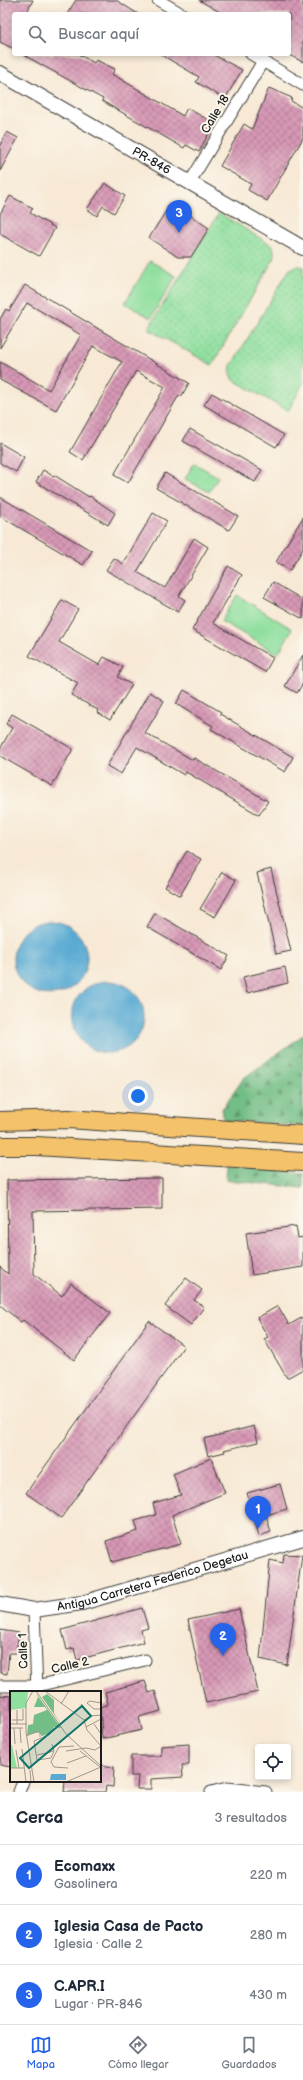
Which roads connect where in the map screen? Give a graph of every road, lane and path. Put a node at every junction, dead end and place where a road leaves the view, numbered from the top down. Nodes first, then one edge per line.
1 (158, 0) edge
2 (179, 12) edge
3 (254, 56) edge
4 (263, 61) junction
5 (0, 73) edge
6 (303, 84) edge
7 (190, 182) junction
8 (303, 248) edge
9 (0, 1121) edge
10 (303, 1135) edge
11 (0, 1146) edge
12 (303, 1162) edge
13 (303, 1538) edge
14 (0, 1604) edge
15 (34, 1610) junction
16 (145, 1660) dead end
17 (0, 1686) edge
18 (37, 1689) edge
19 (23, 1782) edge
20 (19, 1792) edge
21 (211, 1792) edge
22 (266, 1792) edge

1 - 2 street
3 - 4 street
4 - 6 street
4 - 7 street, Calle 18
5 - 7 street, PR-846 / PR-846
7 - 8 street, PR-846 / PR-846
9 - 10 main road
11 - 12 main road
13 - 15 street, Antigua Carretera Federico Degetau
14 - 15 street, Antigua Carretera Federico Degetau
15 - 18 street, Calle 1
16 - 18 street, Calle 2
17 - 18 street, Calle 2
19 - 20 street
21 - 22 street

